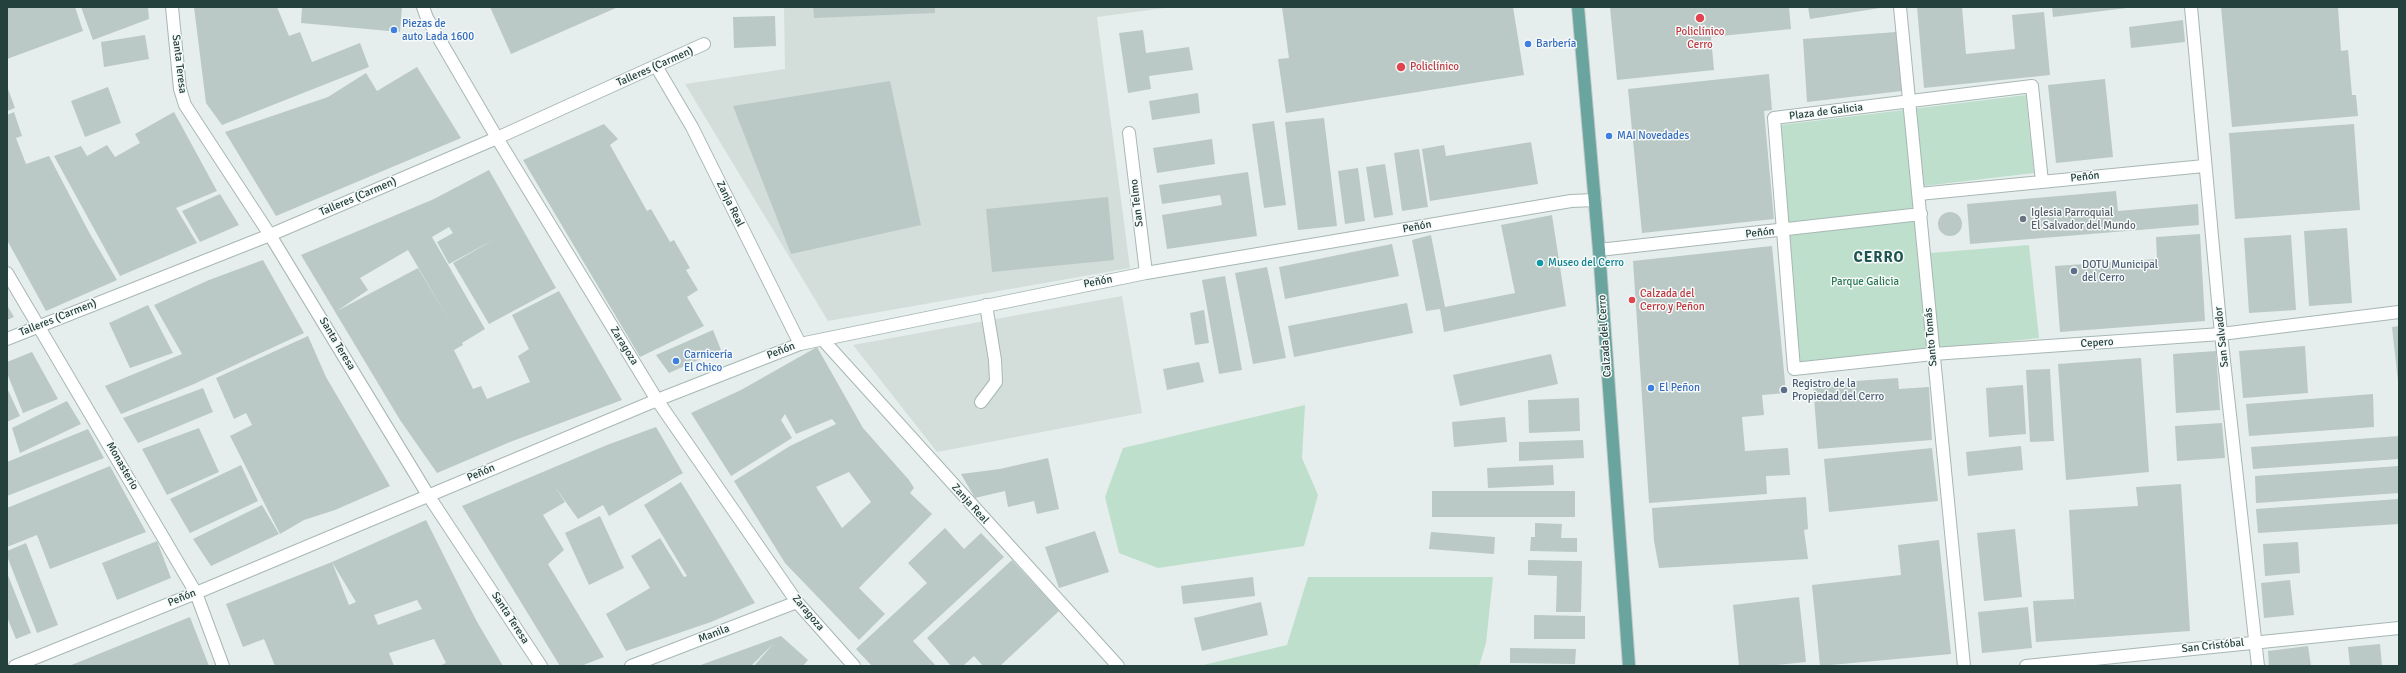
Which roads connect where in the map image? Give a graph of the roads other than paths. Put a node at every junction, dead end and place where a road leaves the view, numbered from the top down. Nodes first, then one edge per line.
1 (172, 7) edge
2 (423, 7) edge
3 (1578, 7) edge
4 (1900, 7) edge
5 (2191, 7) edge
6 (704, 44) dead end
7 (656, 66) junction
8 (1910, 101) junction
9 (1129, 133) dead end
10 (497, 138) junction
11 (2204, 166) junction
12 (2042, 182) junction
13 (1919, 194) junction
14 (1595, 200) junction
15 (1921, 214) junction
16 (1781, 231) junction
17 (270, 235) junction
18 (1599, 250) junction
19 (7, 273) edge
20 (1146, 273) junction
21 (986, 305) junction
22 (2399, 312) edge
23 (39, 325) junction
24 (2221, 334) junction
25 (7, 339) edge
26 (823, 340) junction
27 (800, 344) junction
28 (1933, 354) junction
29 (1794, 369) joint
30 (657, 400) junction
31 (981, 402) dead end
32 (428, 495) junction
33 (196, 593) junction
34 (797, 602) junction
35 (2399, 628) edge
36 (2256, 641) junction
37 (15, 666) edge
38 (223, 666) edge
39 (542, 666) edge
40 (631, 666) edge
41 (854, 666) edge
42 (1118, 666) edge
43 (1629, 666) edge
44 (1964, 666) edge
45 (2026, 666) edge
46 (2258, 666) edge

1 - 17 street, Santa Teresa
2 - 10 street, Zaragoza
3 - 14 main road, Calzada del Cerro
4 - 8 street, Santo Tomás
5 - 11 street, San Salvador
6 - 7 street, Talleres (Carmen)
7 - 10 street, Talleres (Carmen)
7 - 27 street, Zanja Real
8 - 12 street, Plaza de Galicia
8 - 13 street, Santo Tomás
8 - 16 street, Plaza de Galicia
9 - 20 street, San Telmo
10 - 17 street, Talleres (Carmen)
10 - 30 street, Zaragoza
11 - 12 street, Peñón
11 - 24 street, San Salvador
12 - 13 street, Peñón
13 - 15 street, Santo Tomás
14 - 18 main road, Calzada del Cerro
14 - 20 street, Peñón
15 - 16 street, Peñón
15 - 28 street, Santo Tomás
16 - 18 street, Peñón
16 - 29 street, Plaza de Galicia
17 - 23 street, Talleres (Carmen)
17 - 32 street, Santa Teresa
18 - 43 main road, Calzada del Cerro
19 - 23 street, Monasterio
20 - 21 street, Peñón
21 - 26 street, Peñón
21 - 31 street
22 - 24 street, Cepero
23 - 25 street, Talleres (Carmen)
23 - 33 street, Monasterio
24 - 28 street, Cepero
24 - 36 street, San Salvador
26 - 27 street, Peñón
26 - 42 street, Zanja Real
27 - 30 street, Peñón
28 - 29 street, Cepero
28 - 44 street, Santo Tomás
30 - 32 street, Peñón
30 - 34 street, Zaragoza
32 - 33 street, Peñón
32 - 39 street, Santa Teresa
33 - 37 street, Peñón
33 - 38 street, Monasterio
34 - 40 street, Manila
34 - 41 street, Zaragoza
35 - 36 street, San Cristóbal
36 - 45 street, San Cristóbal
36 - 46 street, San Salvador

